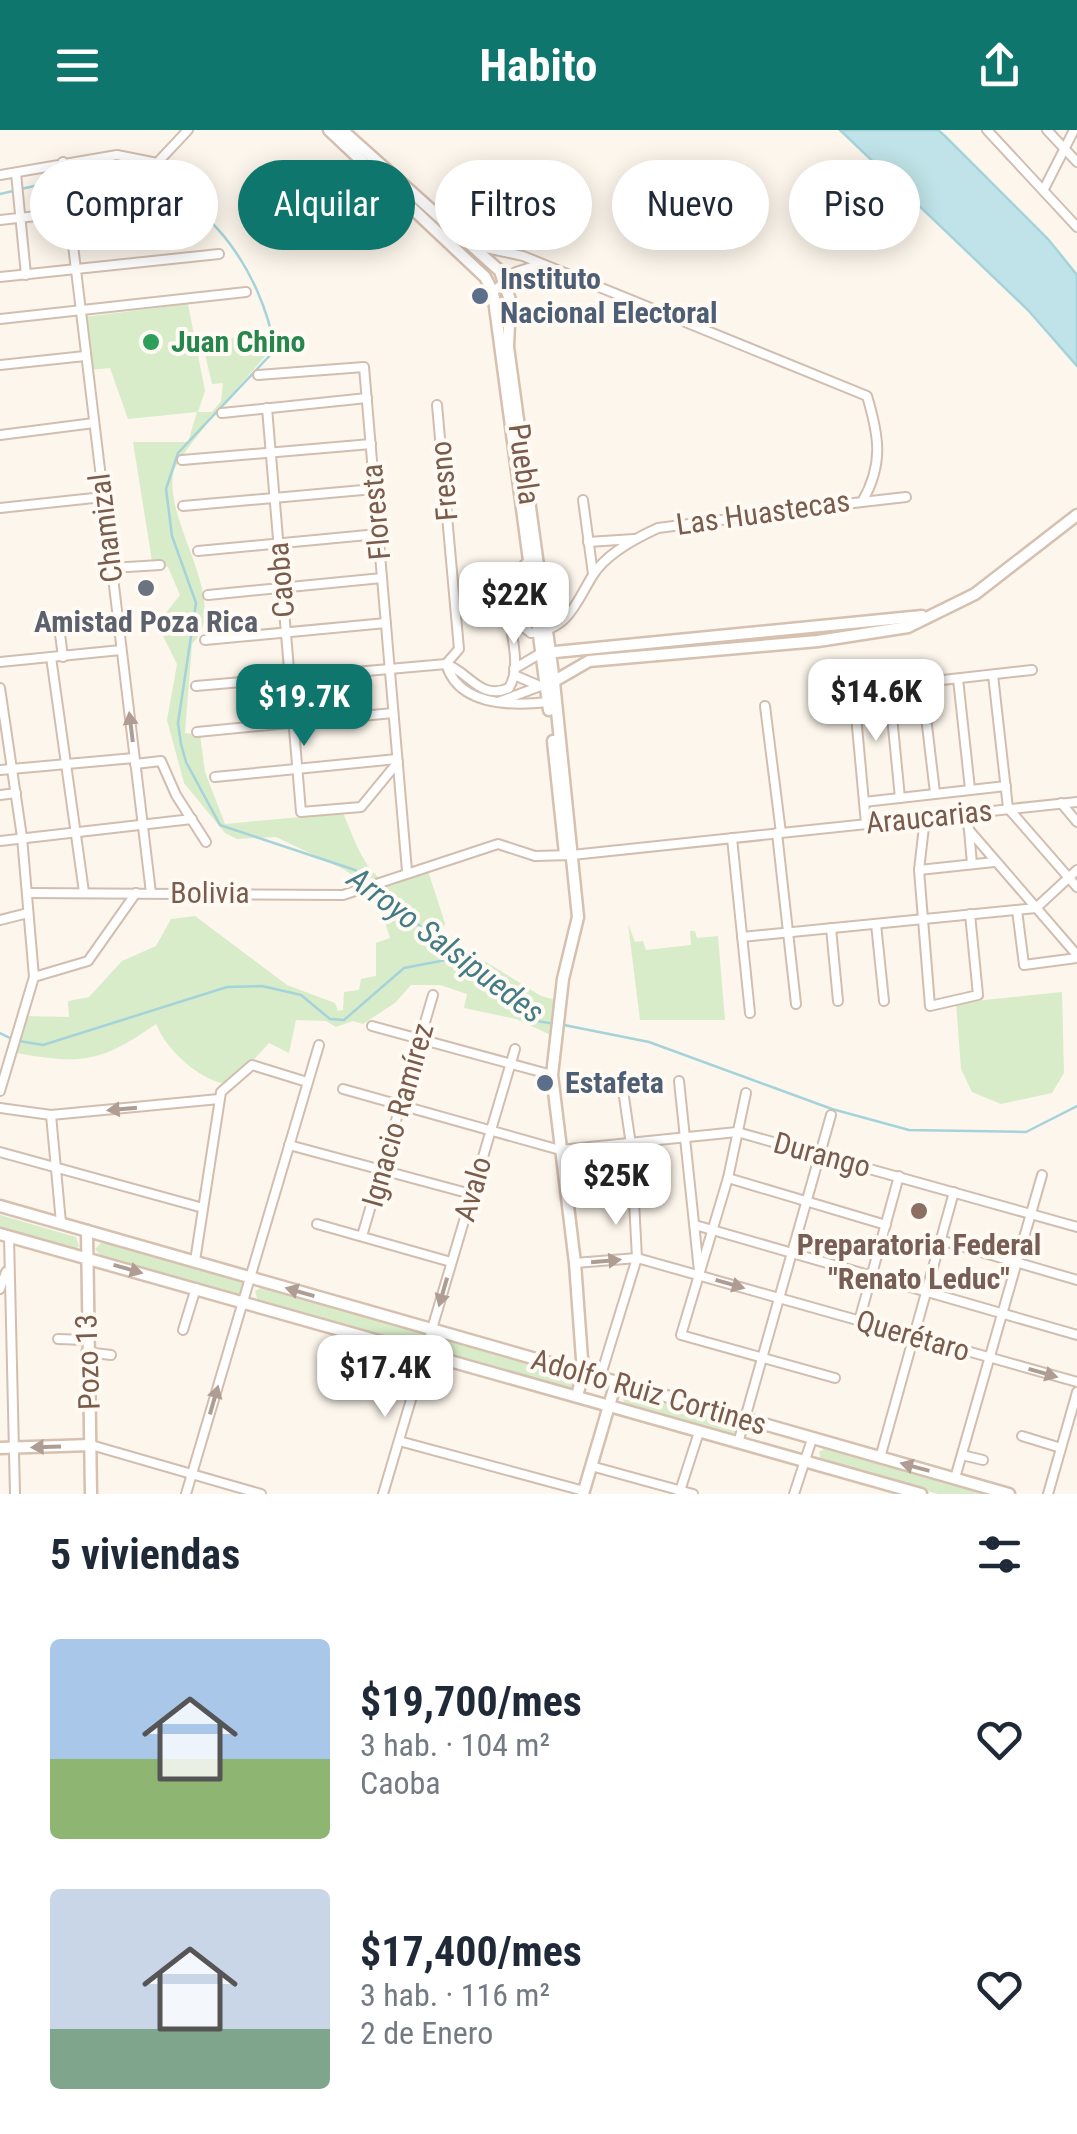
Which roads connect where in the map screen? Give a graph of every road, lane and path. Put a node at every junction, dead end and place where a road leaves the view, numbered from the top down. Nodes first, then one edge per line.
1 (188, 130) edge
2 (328, 130) edge
3 (342, 130) edge
4 (987, 130) edge
5 (1047, 130) edge
6 (1074, 130) edge
7 (1064, 148) junction
8 (93, 160) edge
9 (141, 160) edge
10 (159, 160) edge
11 (1077, 162) edge
12 (30, 171) edge
13 (16, 173) junction
14 (0, 175) edge
15 (1044, 189) junction
16 (435, 213) edge
17 (30, 217) edge
18 (21, 218) junction
19 (0, 220) edge
20 (1076, 223) edge
21 (72, 250) edge
22 (478, 250) edge
23 (489, 250) edge
24 (219, 254) dead end
25 (541, 264) junction
26 (75, 270) junction
27 (26, 274) junction
28 (0, 278) edge
29 (505, 282) junction
30 (246, 292) dead end
31 (493, 292) junction
32 (80, 312) junction
33 (0, 320) edge
34 (86, 356) junction
35 (0, 365) edge
36 (258, 375) dead end
37 (367, 398) junction
38 (437, 404) dead end
39 (266, 408) junction
40 (222, 413) dead end
41 (94, 423) junction
42 (0, 435) edge
43 (370, 444) junction
44 (270, 454) junction
45 (182, 460) dead end
46 (374, 489) junction
47 (103, 497) junction
48 (274, 498) junction
49 (906, 498) dead end
50 (583, 500) dead end
51 (862, 502) junction
52 (183, 506) dead end
53 (0, 508) edge
54 (1077, 515) edge
55 (378, 534) junction
56 (634, 539) junction
57 (588, 542) junction
58 (278, 544) junction
59 (198, 551) dead end
60 (533, 559) junction
61 (160, 565) dead end
62 (111, 568) junction
63 (593, 574) junction
64 (382, 578) junction
65 (282, 588) junction
66 (208, 594) dead end
67 (509, 616) junction
68 (58, 619) dead end
69 (386, 623) junction
70 (868, 629) junction
71 (542, 631) junction
72 (286, 632) junction
73 (735, 635) junction
74 (205, 640) dead end
75 (736, 648) junction
76 (121, 650) junction
77 (581, 651) junction
78 (545, 653) junction
79 (51, 657) junction
80 (64, 657) junction
81 (0, 662) edge
82 (446, 664) junction
83 (578, 664) junction
84 (390, 669) junction
85 (1032, 670) dead end
86 (514, 672) junction
87 (993, 674) junction
88 (290, 678) junction
89 (958, 678) junction
90 (922, 683) junction
91 (547, 684) junction
92 (196, 686) dead end
93 (889, 686) junction
94 (0, 688) edge
95 (1, 700) edge
96 (498, 702) junction
97 (548, 702) junction
98 (765, 706) dead end
99 (394, 713) junction
100 (293, 723) junction
101 (197, 732) dead end
102 (397, 760) junction
103 (135, 761) junction
104 (67, 762) junction
105 (13, 768) junction
106 (297, 769) junction
107 (0, 770) edge
108 (215, 777) dead end
109 (1006, 786) junction
110 (970, 789) junction
111 (934, 793) junction
112 (16, 794) junction
113 (0, 795) edge
114 (900, 798) junction
115 (864, 802) junction
116 (1077, 802) edge
117 (1061, 803) junction
118 (1008, 808) junction
119 (966, 813) junction
120 (925, 818) junction
121 (192, 819) junction
122 (142, 822) junction
123 (1077, 822) edge
124 (866, 824) junction
125 (969, 830) junction
126 (76, 832) junction
127 (779, 833) junction
128 (22, 837) junction
129 (732, 838) junction
130 (0, 841) edge
131 (206, 842) dead end
132 (568, 855) junction
133 (995, 862) junction
134 (972, 864) junction
135 (919, 870) junction
136 (1077, 870) edge
137 (407, 872) junction
138 (1068, 877) junction
139 (1077, 886) edge
140 (28, 892) junction
141 (84, 892) junction
142 (136, 893) junction
143 (151, 893) junction
144 (1036, 908) junction
145 (1017, 910) junction
146 (28, 912) junction
147 (970, 914) junction
148 (924, 919) junction
149 (0, 920) edge
150 (876, 924) junction
151 (831, 928) junction
152 (788, 932) junction
153 (742, 937) junction
154 (1077, 957) edge
155 (34, 976) junction
156 (433, 995) dead end
157 (884, 1000) dead end
158 (838, 1002) dead end
159 (796, 1004) dead end
160 (750, 1013) dead end
161 (372, 1026) dead end
162 (420, 1039) junction
163 (319, 1045) dead end
164 (515, 1048) dead end
165 (510, 1064) junction
166 (552, 1070) junction
167 (621, 1076) dead end
168 (680, 1081) dead end
169 (307, 1082) junction
170 (343, 1090) dead end
171 (0, 1092) edge
172 (746, 1093) dead end
173 (218, 1100) junction
174 (400, 1106) junction
175 (0, 1108) edge
176 (51, 1115) junction
177 (831, 1115) dead end
178 (490, 1130) junction
179 (737, 1132) junction
180 (687, 1140) junction
181 (289, 1145) junction
182 (631, 1146) junction
183 (560, 1150) junction
184 (0, 1152) edge
185 (820, 1154) junction
186 (56, 1167) junction
187 (382, 1170) junction
188 (899, 1176) junction
189 (1042, 1176) dead end
190 (728, 1178) junction
191 (954, 1192) junction
192 (471, 1194) junction
193 (806, 1201) junction
194 (0, 1206) edge
195 (203, 1208) junction
196 (1031, 1214) junction
197 (61, 1223) junction
198 (317, 1224) dead end
199 (695, 1225) junction
200 (886, 1225) junction
201 (1077, 1227) edge
202 (713, 1230) junction
203 (88, 1231) junction
204 (5, 1235) edge
205 (362, 1236) junction
206 (940, 1240) junction
207 (792, 1253) junction
208 (86, 1258) junction
209 (636, 1258) junction
210 (196, 1262) junction
211 (452, 1262) junction
212 (574, 1263) junction
213 (1017, 1263) junction
214 (8, 1268) junction
215 (700, 1276) junction
216 (872, 1276) junction
217 (250, 1278) junction
218 (1077, 1280) edge
219 (196, 1288) junction
220 (0, 1289) edge
221 (926, 1292) junction
222 (779, 1298) junction
223 (242, 1304) junction
224 (1002, 1314) junction
225 (859, 1321) junction
226 (183, 1330) dead end
227 (432, 1330) junction
228 (914, 1336) junction
229 (1077, 1336) edge
230 (58, 1339) dead end
231 (86, 1346) junction
232 (12, 1350) junction
233 (0, 1352) edge
234 (111, 1355) dead end
235 (423, 1356) junction
236 (762, 1357) junction
237 (990, 1358) junction
238 (583, 1373) junction
239 (600, 1378) junction
240 (835, 1378) dead end
241 (616, 1382) junction
242 (1077, 1382) edge
243 (1077, 1392) edge
244 (577, 1396) junction
245 (609, 1404) junction
246 (745, 1419) junction
247 (1073, 1424) edge
248 (699, 1432) junction
249 (1022, 1436) dead end
250 (812, 1439) junction
251 (399, 1440) junction
252 (738, 1442) junction
253 (92, 1445) junction
254 (0, 1448) edge
255 (13, 1448) junction
256 (1061, 1448) junction
257 (962, 1454) junction
258 (880, 1458) junction
259 (983, 1460) dead end
260 (804, 1461) junction
261 (591, 1466) junction
262 (192, 1474) junction
263 (956, 1478) junction
264 (679, 1492) edge
265 (583, 1493) edge
266 (16, 1494) edge
267 (91, 1494) edge
268 (186, 1494) edge
269 (262, 1494) edge
270 (383, 1494) edge
271 (693, 1494) edge
272 (794, 1494) edge
273 (921, 1494) edge
274 (1009, 1494) edge
275 (1048, 1494) edge

1 - 10 street
2 - 31 main road
3 - 16 main road
4 - 15 street
5 - 7 street
6 - 7 street
7 - 11 street
7 - 15 street
8 - 9 street
12 - 13 street
13 - 14 street
13 - 18 street
15 - 20 street
17 - 18 street
18 - 19 street
18 - 27 street
21 - 26 street, Chamizal
22 - 29 main road
23 - 25 street, Las Huastecas
24 - 26 street
25 - 29 street
25 - 51 street, Las Huastecas
26 - 27 street
26 - 32 street, Chamizal
27 - 28 street
29 - 31 street
29 - 60 main road, Puebla
30 - 32 street
31 - 60 main road, Puebla
32 - 33 street
32 - 34 street, Chamizal
34 - 35 street
34 - 41 street, Chamizal
36 - 37 street
37 - 39 street
37 - 43 street, Floresta
38 - 82 street, Fresno
39 - 40 street
39 - 44 street, Caoba
41 - 42 street
41 - 47 street, Chamizal
43 - 44 street
43 - 46 street, Floresta
44 - 45 street
44 - 48 street, Caoba
46 - 48 street
46 - 55 street, Floresta
47 - 53 street
47 - 62 street, Chamizal
48 - 52 street
48 - 58 street, Caoba
49 - 51 street
50 - 57 street
51 - 56 street, Las Huastecas
54 - 70 main road
55 - 58 street
55 - 64 street, Floresta
56 - 57 street
56 - 63 street, Las Huastecas
57 - 63 street
58 - 59 street
58 - 65 street, Caoba
60 - 67 street
60 - 71 main road, Puebla
61 - 62 street
62 - 76 street, Chamizal
63 - 71 street, Las Huastecas
64 - 65 street
64 - 69 street, Floresta
65 - 66 street
65 - 72 street, Caoba
67 - 71 street
67 - 86 street
68 - 80 street
69 - 72 street
69 - 84 street, Floresta
70 - 73 main road
70 - 75 main road
71 - 78 main road, Puebla
72 - 74 street
72 - 88 street, Caoba
73 - 75 main road
73 - 77 main road
75 - 83 main road
76 - 80 street
103 -> 76 street, Chamizal
77 - 78 main road
77 - 83 main road
78 - 86 street
78 - 91 main road, Puebla
79 - 80 street
79 - 81 street
79 - 104 street
82 - 84 street
82 - 86 street
82 - 96 street
83 - 91 main road
84 - 88 street
84 - 99 street, Floresta
85 - 87 street
86 - 91 street
87 - 89 street
87 - 109 street
88 - 92 street
88 - 100 street, Caoba
89 - 90 street
89 - 110 street
90 - 93 street
90 - 111 street
91 - 96 street
91 - 97 main road, Puebla
91 - 132 main road, Puebla
93 - 114 street
93 - 115 street
94 - 95 street
95 - 105 street
96 - 97 street
97 - 132 main road, Puebla
98 - 127 street
99 - 100 street
99 - 102 street, Floresta
100 - 101 street
100 - 106 street, Caoba
102 - 106 street
102 - 106 street, Caoba
102 - 137 street, Floresta
103 - 104 street
103 - 121 street
103 - 122 street, Chamizal
104 - 105 street
104 - 126 street
105 - 107 street
105 - 112 street
106 - 108 street
109 - 110 street
109 - 118 street
110 - 111 street
111 - 114 street
112 - 113 street
112 - 128 street
114 - 115 street
115 - 124 street
116 - 117 street, Araucarias
117 - 118 street, Araucarias
117 - 123 street
118 - 119 street, Araucarias
118 - 138 street
119 - 120 street, Araucarias
119 - 125 street
120 - 124 street, Araucarias
120 - 135 street
121 - 122 street
121 - 131 street
122 - 126 street
122 - 143 street, Chamizal
124 - 127 street, Araucarias
125 - 133 street
125 - 134 street
126 - 128 street
126 - 141 street
127 - 129 street, Araucarias
127 - 152 street
128 - 130 street
128 - 140 street
129 - 132 street, Araucarias
129 - 153 street
132 - 137 street, Araucarias
132 - 166 main road, Puebla
133 - 134 street
133 - 144 street
134 - 135 street
135 - 148 street
136 - 138 street
137 - 143 street, Bolivia
138 - 139 street
138 - 144 street
140 - 141 street, Bolivia
140 - 146 street
141 - 142 street, Bolivia
142 - 143 street, Bolivia
142 - 155 street
144 - 145 street
144 - 154 street
145 - 147 street
145 - 154 street
146 - 149 street
146 - 155 street
147 - 148 street
147 - 148 street
148 - 150 street
150 - 151 street
150 - 157 street
151 - 152 street
151 - 158 street
152 - 153 street
152 - 159 street
153 - 160 street
155 - 171 street
156 - 162 street, Ignacio Ramírez
161 - 162 street
162 - 165 street
162 - 174 street, Ignacio Ramírez
163 - 169 street
164 - 165 street, Avalo
165 - 166 street
165 - 178 street, Avalo
166 - 183 main road, Puebla
167 - 182 street
168 - 180 street
169 - 173 street
169 - 181 street
170 - 174 street, Durango
172 - 179 street
173 -> 176 street
173 - 195 street
174 - 178 street, Durango
174 - 187 street, Ignacio Ramírez
175 - 176 street
176 - 186 street
177 - 185 street
178 - 183 street, Durango
178 - 192 street, Avalo
179 - 180 street, Durango
179 - 185 street, Durango
179 - 190 street
180 - 182 street, Durango
180 - 199 street
181 - 187 street
181 - 217 street
182 - 183 street, Durango
182 - 209 street
183 - 212 main road, Puebla
184 - 186 street
185 - 188 street, Durango
185 - 193 street
186 - 195 street
186 - 197 street
187 - 192 street
187 - 205 street, Ignacio Ramírez
188 - 191 street, Durango
188 - 200 street
189 - 196 street
190 - 193 street
190 - 202 street
191 - 196 street, Durango
191 - 206 street
192 - 211 street, Avalo
193 - 200 street
193 - 207 street
194 - 197 main road, Adolfo Ruiz Cortines
195 - 210 street
196 - 201 street, Durango
196 - 213 street
197 - 203 main road, Adolfo Ruiz Cortines
198 - 205 street
199 - 202 street
199 - 215 street
200 - 216 street
202 - 207 street
202 - 215 street
203 - 208 main road, Pozo 13
203 - 210 main road, Adolfo Ruiz Cortines
204 - 208 main road, Adolfo Ruiz Cortines
204 - 214 street
205 - 211 street
206 - 213 street
206 - 221 street
207 - 216 street
207 - 222 street
208 -> 219 main road, Adolfo Ruiz Cortines
208 - 231 main road, Pozo 13
212 -> 209 street, Querétaro
209 - 215 street, Querétaro
209 - 239 street
210 - 217 main road, Adolfo Ruiz Cortines
211 -> 227 street, Avalo
212 - 238 main road, Puebla
213 - 218 street
213 - 224 street
214 - 220 street
214 - 232 street
215 -> 222 street, Querétaro
215 - 236 street
216 - 221 street
216 - 225 street
217 - 223 street
227 -> 217 main road, Adolfo Ruiz Cortines
219 - 223 main road, Adolfo Ruiz Cortines
219 - 226 street
221 - 224 street
221 - 228 street
222 - 225 street, Querétaro
222 - 236 street
223 - 235 main road, Adolfo Ruiz Cortines
262 -> 223 street
224 - 229 street
224 - 237 street
225 - 228 street, Querétaro
227 - 235 street, Avalo
227 - 238 main road, Adolfo Ruiz Cortines
228 - 237 street, Querétaro
228 - 258 street
230 - 231 street
231 - 234 street
231 - 253 main road, Pozo 13
232 - 233 street
232 - 255 street
235 - 244 main road, Adolfo Ruiz Cortines
235 - 251 street, Avalo
236 - 240 street
236 - 246 street
237 -> 242 street, Querétaro
237 - 257 street
238 - 239 main road, Adolfo Ruiz Cortines
238 - 244 main road, Puebla
239 - 241 main road, Adolfo Ruiz Cortines
241 - 245 main road
241 - 246 main road, Adolfo Ruiz Cortines
243 - 247 street
244 - 245 main road, Adolfo Ruiz Cortines
245 - 248 main road, Adolfo Ruiz Cortines
245 - 261 main road
246 - 250 main road, Adolfo Ruiz Cortines
246 - 252 street
247 - 256 street
248 - 252 main road, Adolfo Ruiz Cortines
248 - 264 street
249 - 256 street
250 - 258 main road, Adolfo Ruiz Cortines
250 - 260 street
251 - 265 street
251 - 270 street, Avalo
252 - 260 main road, Adolfo Ruiz Cortines
253 -> 255 main road
253 - 262 street
253 - 267 main road, Pozo 13
254 - 255 main road
255 - 266 street
256 - 275 street
257 - 259 street
257 - 263 street
263 -> 258 main road, Adolfo Ruiz Cortines
260 - 272 street
260 - 273 main road, Adolfo Ruiz Cortines
261 - 264 street
261 - 265 main road
262 - 268 street
262 - 269 street
263 - 274 main road, Adolfo Ruiz Cortines
264 - 271 street

